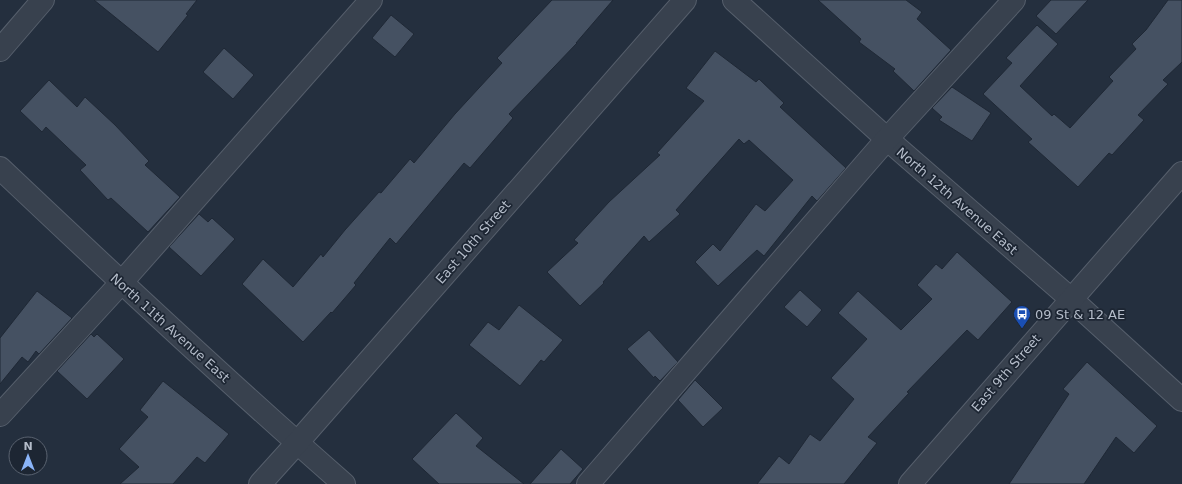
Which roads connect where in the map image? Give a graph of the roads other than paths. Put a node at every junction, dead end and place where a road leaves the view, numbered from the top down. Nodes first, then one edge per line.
1 (43, 0) edge
2 (371, 0) edge
3 (686, 0) edge
4 (734, 0) edge
5 (1014, 0) edge
6 (0, 50) edge
7 (887, 139) junction
8 (0, 168) edge
9 (1182, 173) edge
10 (121, 283) junction
11 (1071, 299) junction
12 (1182, 400) edge
13 (0, 415) edge
14 (298, 443) junction
15 (260, 484) edge
16 (344, 484) edge
17 (588, 484) edge
18 (910, 484) edge

1 - 6 street
2 - 10 street
3 - 14 street, East 10th Street
4 - 7 street, North 12th Avenue East
5 - 7 street
7 - 11 street, North 12th Avenue East
7 - 17 street
8 - 10 street, North 11th Avenue East
9 - 11 street, East 9th Street
10 - 13 street
10 - 14 street, North 11th Avenue East
11 - 12 street, North 12th Avenue East
11 - 18 street, East 9th Street
14 - 15 street, East 10th Street
14 - 16 street, North 11th Avenue East

